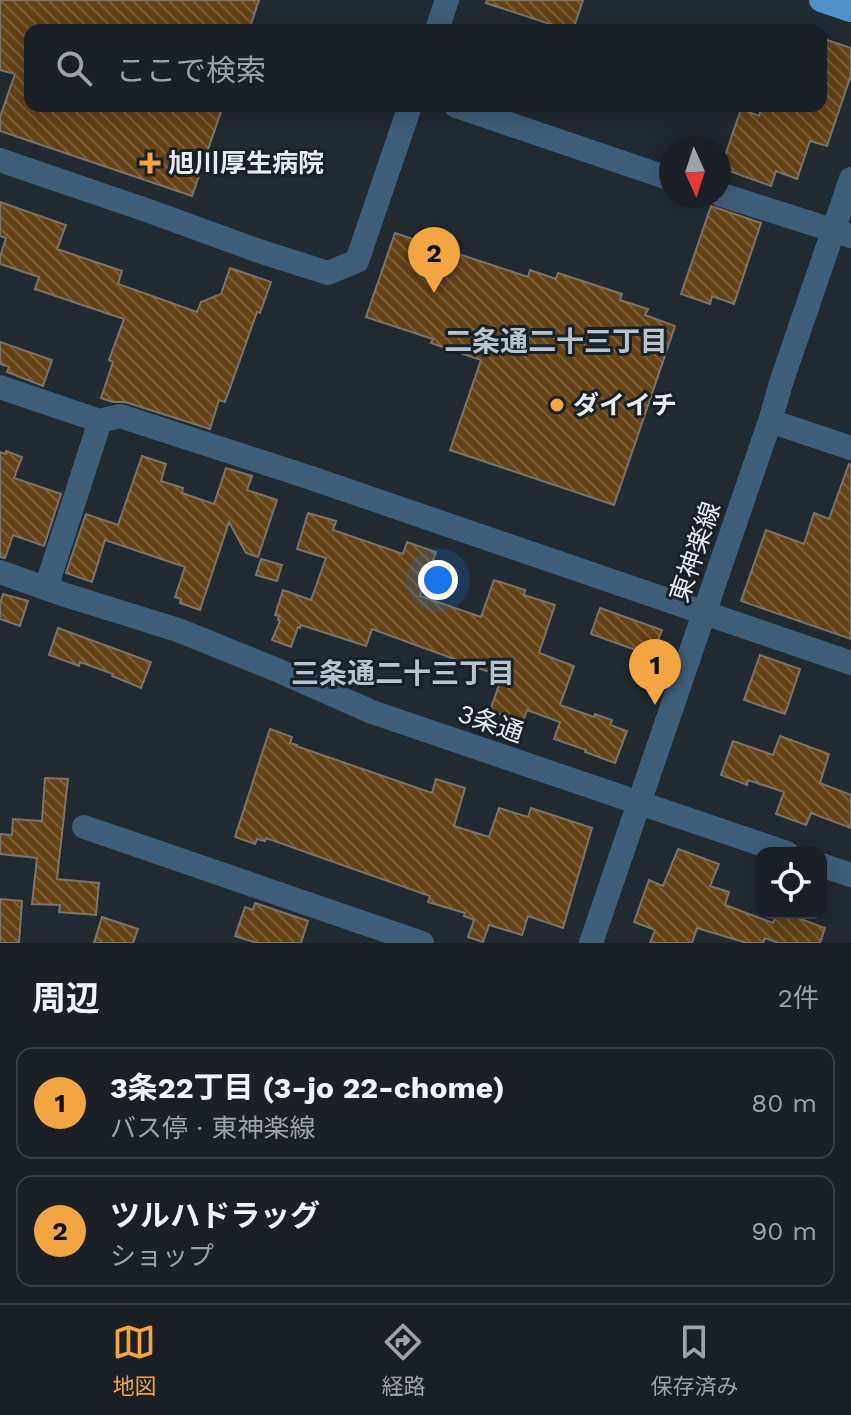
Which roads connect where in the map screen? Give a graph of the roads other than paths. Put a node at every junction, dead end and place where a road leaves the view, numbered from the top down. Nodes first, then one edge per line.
1 (447, 0) edge
2 (821, 0) edge
3 (851, 10) edge
4 (439, 24) edge
5 (408, 112) edge
6 (474, 112) edge
7 (0, 160) edge
8 (659, 175) edge
9 (851, 179) edge
10 (731, 198) edge
11 (842, 233) edge
12 (0, 387) edge
13 (100, 421) junction
14 (770, 421) junction
15 (851, 448) edge
16 (0, 572) edge
17 (46, 588) junction
18 (704, 613) junction
19 (851, 663) edge
20 (639, 802) junction
21 (84, 827) dead end
22 (770, 847) edge
23 (827, 867) edge
24 (851, 875) edge
25 (422, 943) edge
26 (591, 943) edge

1 - 4 street
2 - 3 main road
5 - 7 street
6 - 8 street
9 - 11 street, 東神楽線
10 - 11 street
11 - 14 street, 東神楽線
12 - 13 street
13 - 17 street
13 - 18 street
14 - 15 street
14 - 18 street, 東神楽線
16 - 17 street, 3条通
17 - 20 street, 3条通
18 - 19 street
18 - 20 street, 東神楽線
20 - 22 street, 3条通
20 - 26 street, 東神楽線
21 - 25 street
23 - 24 street

